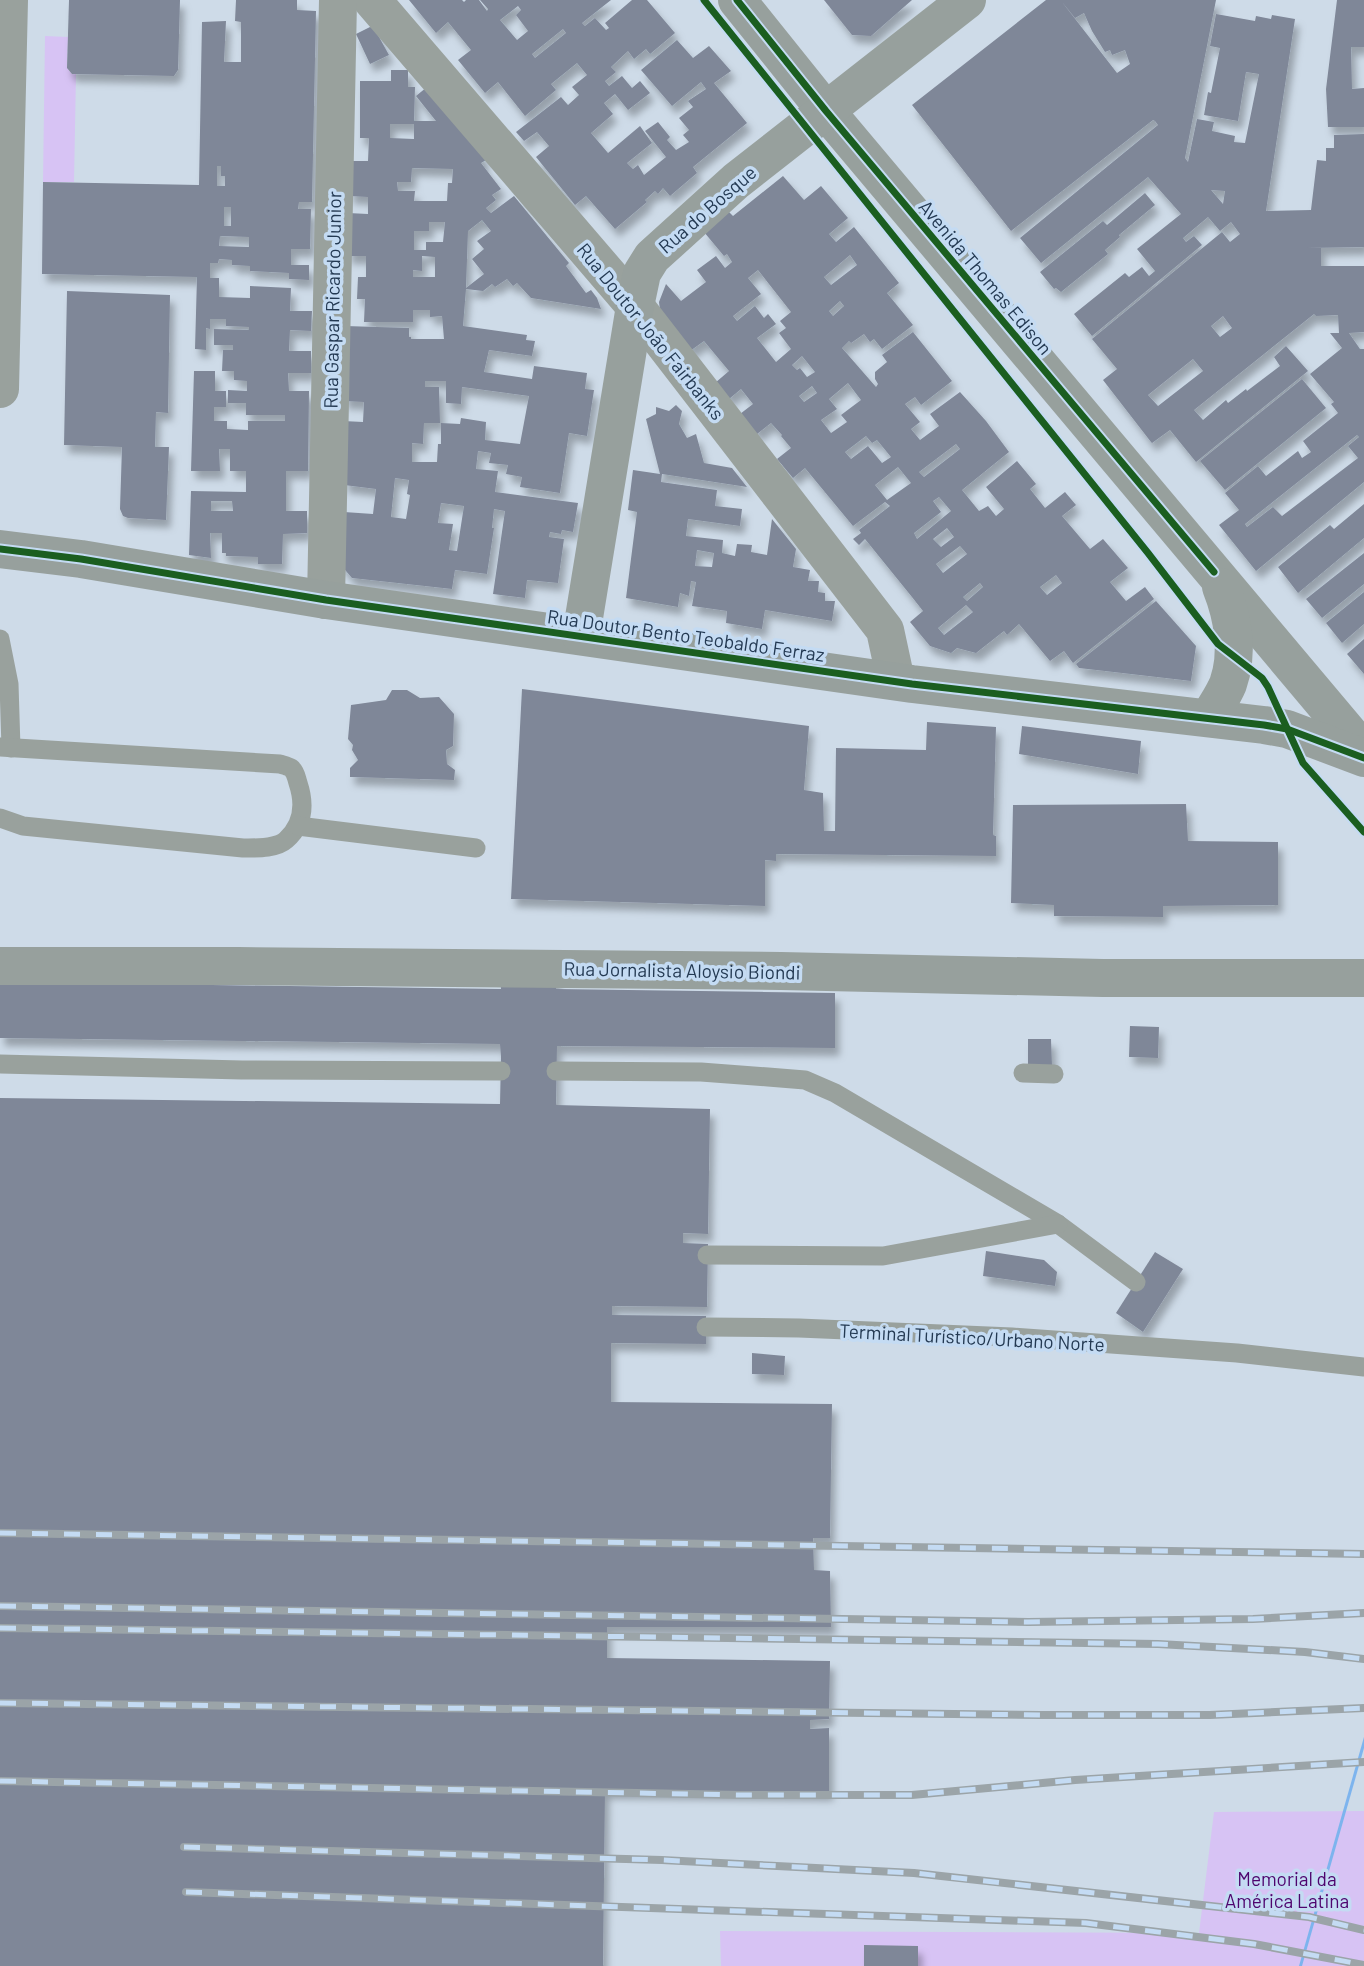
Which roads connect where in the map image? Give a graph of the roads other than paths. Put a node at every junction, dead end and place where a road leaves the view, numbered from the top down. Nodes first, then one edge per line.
1 (9, 0) edge
2 (338, 0) edge
3 (372, 0) edge
4 (737, 0) edge
5 (967, 0) edge
6 (826, 111) junction
7 (635, 306) junction
8 (0, 389) edge
9 (0, 550) edge
10 (1214, 572) junction
11 (326, 600) junction
12 (581, 636) junction
13 (0, 639) edge
14 (896, 681) junction
15 (1209, 718) junction
16 (5, 747) edge
17 (1364, 751) edge
18 (1364, 758) edge
19 (0, 818) edge
20 (298, 825) junction
21 (476, 848) dead end
22 (0, 966) edge
23 (1364, 978) edge
24 (0, 1064) edge
25 (500, 1071) dead end
26 (556, 1071) dead end
27 (1023, 1073) dead end
28 (1054, 1074) dead end
29 (1058, 1224) junction
30 (707, 1255) dead end
31 (1136, 1282) dead end
32 (706, 1327) dead end
33 (1364, 1367) edge

1 - 8 street
2 - 11 street, Rua Gaspar Ricardo Junior
3 - 7 street, Rua Doutor João Fairbanks
4 - 6 street, Avenida Thomas Edison
5 - 6 street, Rua do Bosque
6 - 7 street, Rua do Bosque
6 - 10 street, Avenida Thomas Edison
7 - 12 street, Rua do Bosque
7 - 14 street, Rua Doutor João Fairbanks
9 - 11 street, Rua Doutor Bento Teobaldo Ferraz
10 - 15 street
10 - 17 street, Avenida Thomas Edison
11 - 12 street, Rua Doutor Bento Teobaldo Ferraz
12 - 14 street, Rua Doutor Bento Teobaldo Ferraz
13 - 16 lane
14 - 15 street, Rua Doutor Bento Teobaldo Ferraz
15 - 18 street, Rua Doutor Bento Teobaldo Ferraz
16 - 20 lane
19 - 20 lane
20 - 21 lane
22 - 23 street, Rua Jornalista Aloysio Biondi
24 - 25 lane
26 - 29 lane
27 - 28 lane
29 - 30 lane
29 - 31 lane
32 - 33 lane, Terminal Turístico/Urbano Norte

